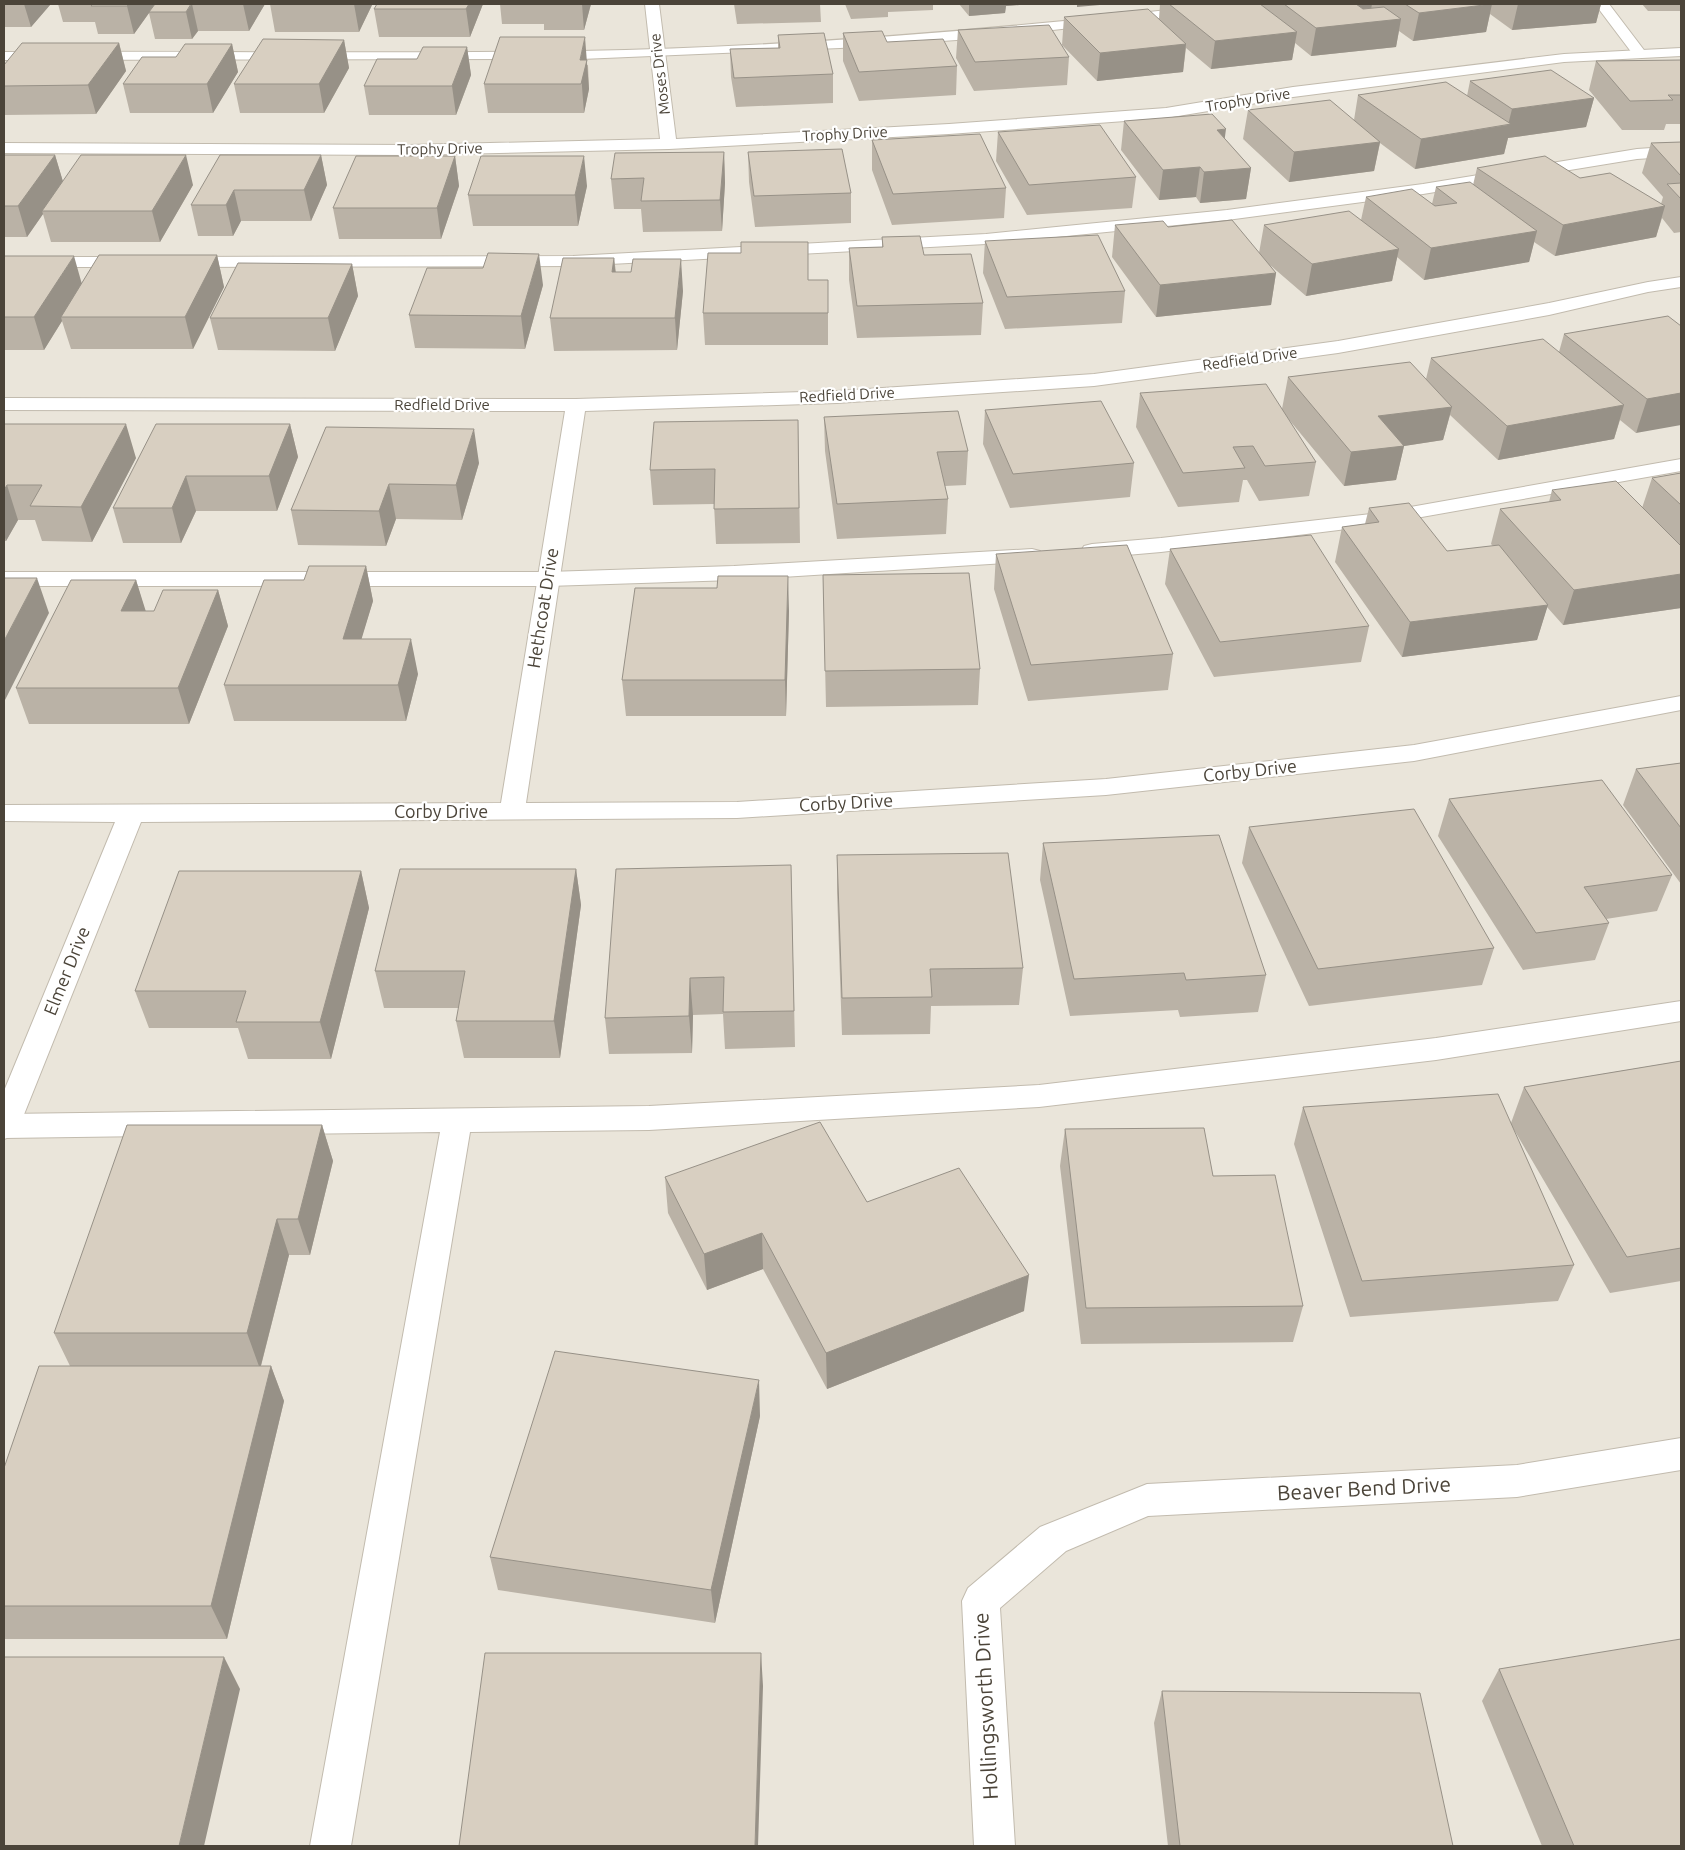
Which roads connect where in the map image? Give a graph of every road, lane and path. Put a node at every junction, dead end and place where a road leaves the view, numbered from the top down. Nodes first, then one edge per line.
1 (652, 4) edge
2 (1254, 4) edge
3 (1602, 4) edge
4 (658, 52) junction
5 (1681, 52) edge
6 (1640, 54) junction
7 (4, 56) edge
8 (669, 144) junction
9 (4, 148) edge
10 (1681, 151) edge
11 (4, 262) edge
12 (145, 262) edge
13 (165, 262) edge
14 (1681, 282) edge
15 (4, 404) edge
16 (576, 405) junction
17 (1681, 465) edge
18 (4, 578) edge
19 (548, 579) junction
20 (1681, 703) edge
21 (512, 812) junction
22 (4, 813) edge
23 (131, 814) junction
24 (1681, 1011) edge
25 (457, 1120) junction
26 (4, 1126) edge
27 (1681, 1454) edge
28 (1053, 1539) joint
29 (331, 1846) edge
30 (994, 1846) edge

1 - 4 street, Moses Drive
2 - 4 street
3 - 6 street
4 - 7 street
4 - 8 street, Moses Drive
5 - 6 street, Trophy Drive
6 - 8 street, Trophy Drive
8 - 9 street, Trophy Drive
10 - 13 street
11 - 12 street
14 - 16 street, Redfield Drive
15 - 16 street, Redfield Drive
16 - 19 street, Hethcoat Drive
17 - 19 street
18 - 19 street
19 - 21 street, Hethcoat Drive
20 - 21 street, Corby Drive
21 - 23 street, Corby Drive
22 - 23 street, Corby Drive
23 - 26 street, Elmer Drive
24 - 25 street
25 - 26 street
25 - 29 street
27 - 28 street, Beaver Bend Drive
28 - 30 street, Hollingsworth Drive

